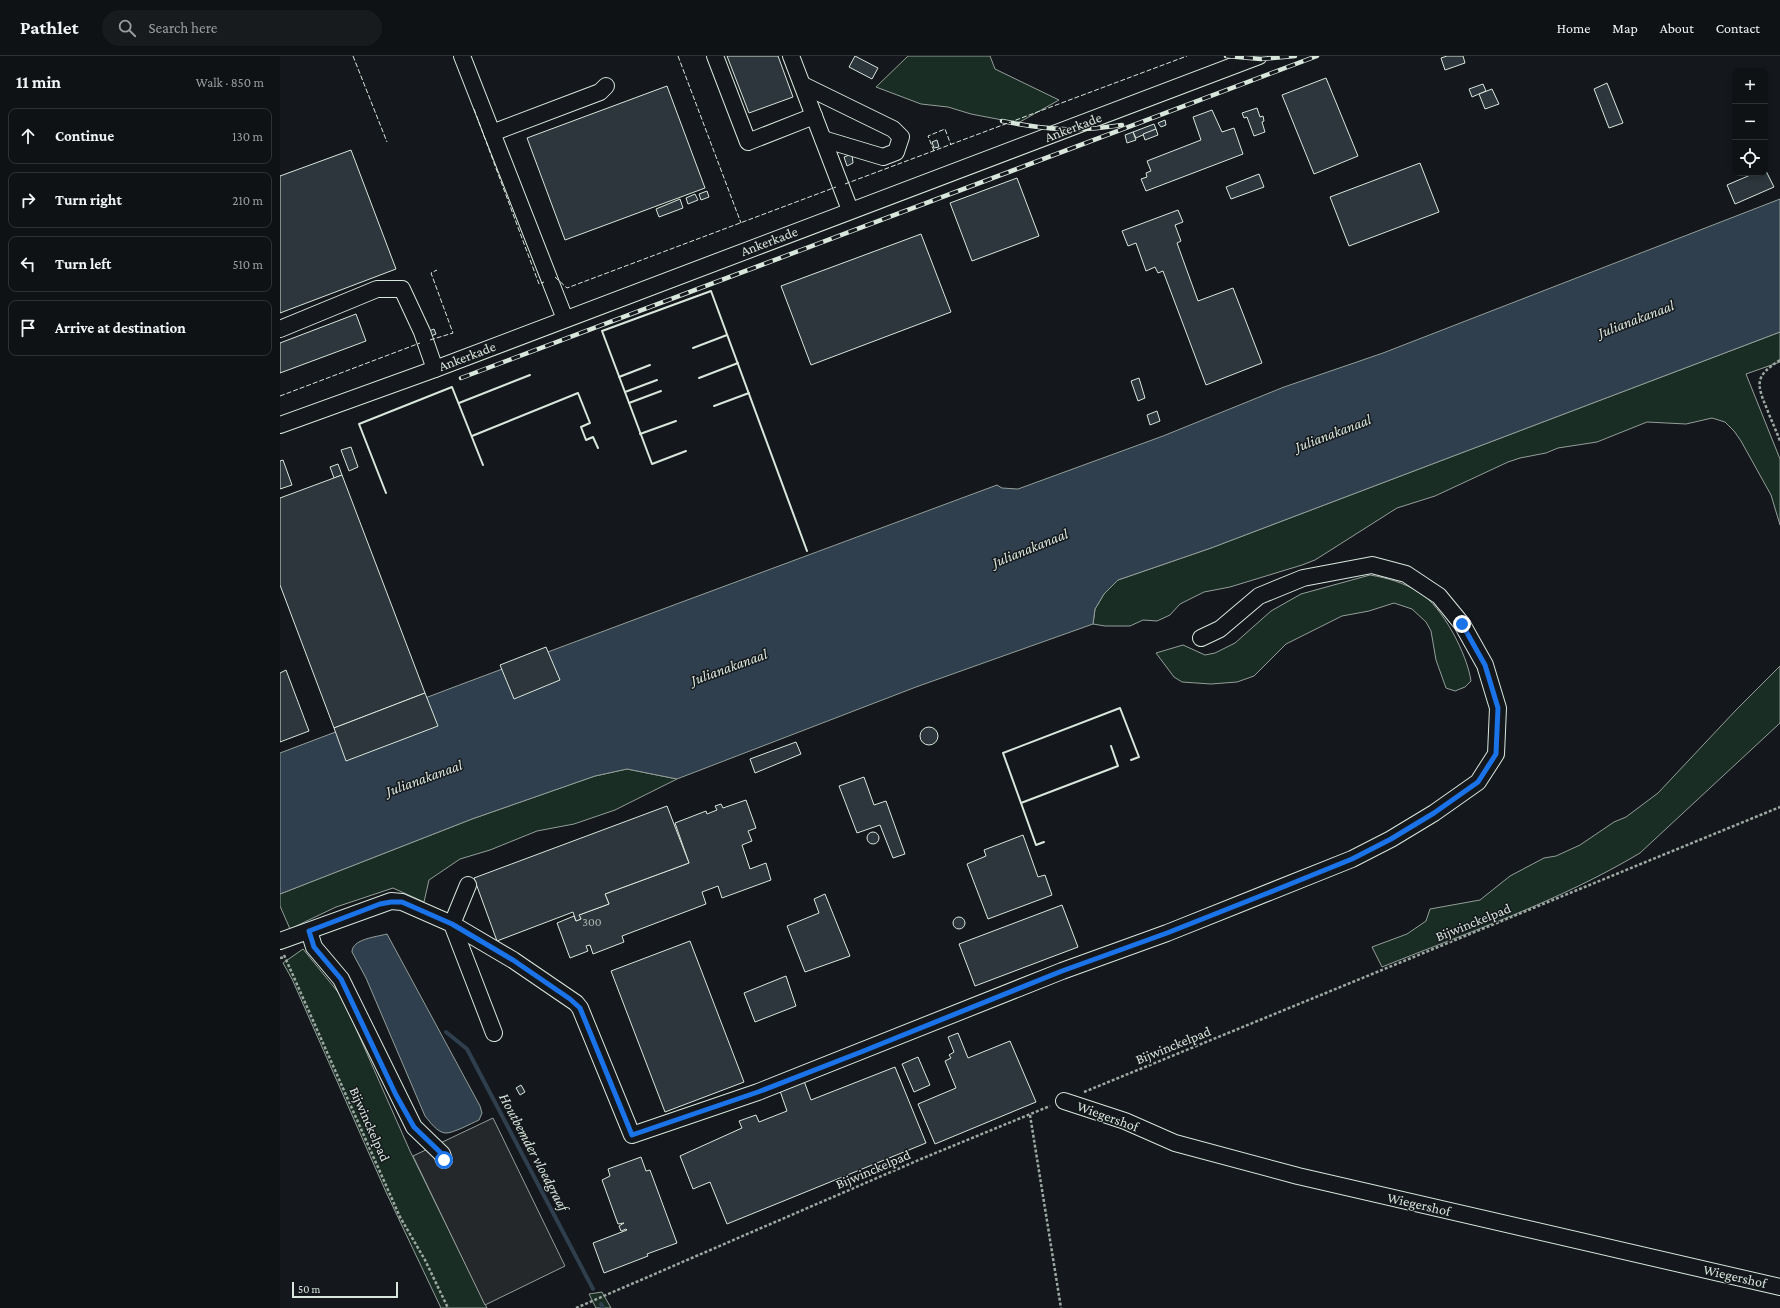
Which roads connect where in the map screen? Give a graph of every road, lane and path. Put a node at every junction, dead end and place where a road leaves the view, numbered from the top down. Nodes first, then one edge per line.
1 (462, 56) edge
2 (715, 56) edge
3 (791, 56) edge
4 (1259, 56) edge
5 (803, 85) junction
6 (606, 86) dead end
7 (814, 116) junction
8 (492, 133) junction
9 (823, 139) junction
10 (850, 210) junction
11 (565, 319) junction
12 (280, 328) edge
13 (1780, 360) edge
14 (435, 368) junction
15 (280, 425) edge
16 (1780, 441) edge
17 (1201, 638) dead end
18 (1780, 807) edge
19 (468, 885) dead end
20 (452, 924) junction
21 (309, 931) junction
22 (281, 946) edge
23 (285, 957) junction
24 (280, 958) edge
25 (494, 1033) dead end
26 (1064, 1101) junction
27 (1030, 1115) junction
28 (444, 1160) dead end
29 (1780, 1287) edge
30 (448, 1308) edge
31 (576, 1308) edge
32 (1061, 1308) edge

1 - 8 street
2 - 7 street
3 - 5 street
4 - 10 street, Ankerkade
5 - 7 street
5 - 9 street
6 - 8 street
7 - 9 street
8 - 11 street
9 - 10 street
10 - 11 street, Ankerkade
11 - 14 street, Ankerkade
12 - 14 street
13 - 16 path
14 - 15 street, Ankerkade
17 - 20 street
18 - 26 path, Bijwinckelpad
19 - 20 street
20 - 21 street
20 - 25 street
21 - 22 street
21 - 28 street
22 - 23 path, Bijwinckelpad
23 - 24 path
23 - 30 path, Bijwinckelpad
26 - 27 path, Bijwinckelpad
26 - 29 street, Wiegershof
27 - 31 path, Bijwinckelpad
27 - 32 path

